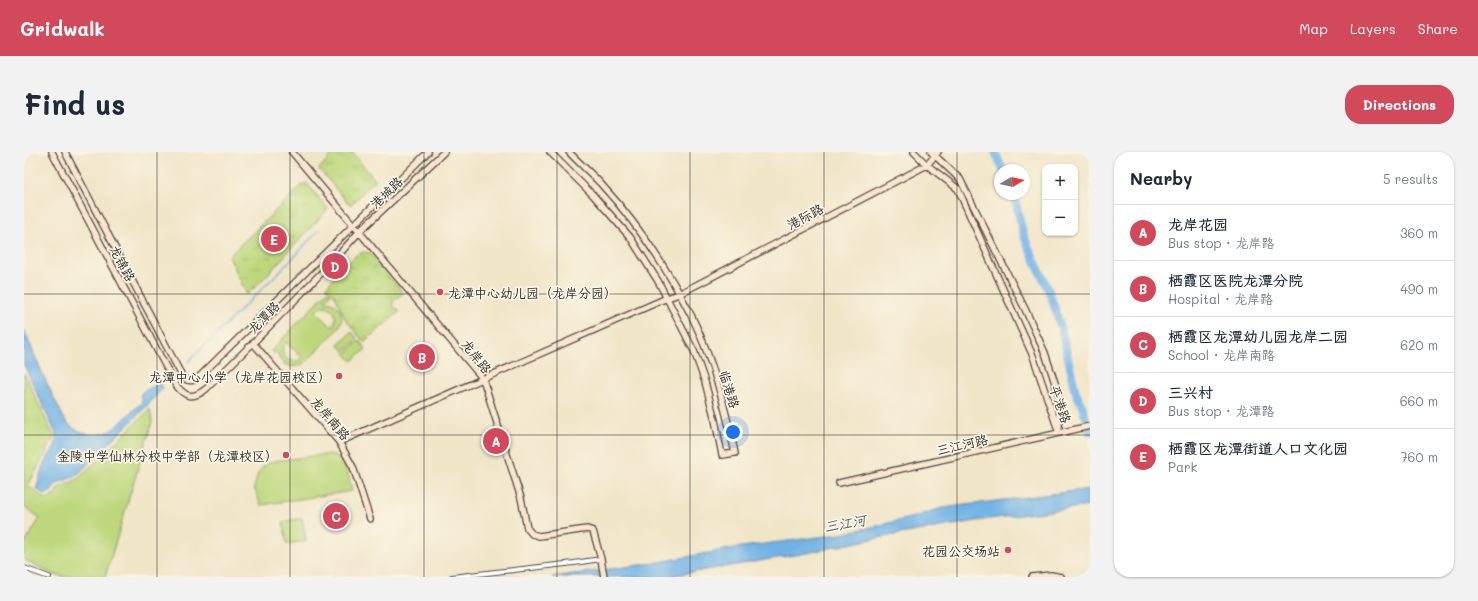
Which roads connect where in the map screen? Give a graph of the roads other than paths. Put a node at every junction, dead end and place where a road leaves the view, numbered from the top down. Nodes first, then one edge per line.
1 (52, 152) edge
2 (65, 152) edge
3 (292, 152) edge
4 (428, 152) edge
5 (444, 152) edge
6 (550, 152) edge
7 (569, 152) edge
8 (914, 152) edge
9 (934, 153) edge
10 (927, 165) junction
11 (354, 224) junction
12 (360, 231) junction
13 (679, 294) junction
14 (667, 298) junction
15 (253, 343) junction
16 (182, 376) joint
17 (483, 379) junction
18 (175, 384) joint
19 (1090, 426) edge
20 (1059, 433) junction
21 (339, 442) junction
22 (840, 483) dead end
23 (370, 519) dead end
24 (601, 559) junction
25 (24, 568) edge
26 (48, 577) edge
27 (452, 577) edge
28 (604, 577) edge
29 (1032, 577) edge
30 (1061, 577) edge

1 - 18 street, 龙锦路
2 - 16 street, 龙锦路
3 - 11 street, 龙岸路
4 - 11 street, 港城路
5 - 12 street, 港城路
6 - 14 street, 临港路
7 - 13 street, 临港路
8 - 10 street, 平港路
9 - 10 street, 港际路
9 - 20 street, 平港路
10 - 13 street, 港际路
10 - 20 street, 平港路
11 - 12 street, 龙岸路
11 - 16 street, 龙潭路
12 - 15 street, 龙潭路
12 - 17 street, 龙岸路
13 - 14 street, 港际路
13 - 14 street, 临港路
14 - 17 street, 港际路
15 - 18 street, 龙潭路
15 - 21 street, 龙岸南路
17 - 21 street, 港际路
17 - 24 street, 龙岸路
19 - 20 street, 三江河路
20 - 22 street, 三江河路
21 - 23 street, 龙岸南路
24 - 27 street
24 - 28 street
25 - 26 street
29 - 30 street

